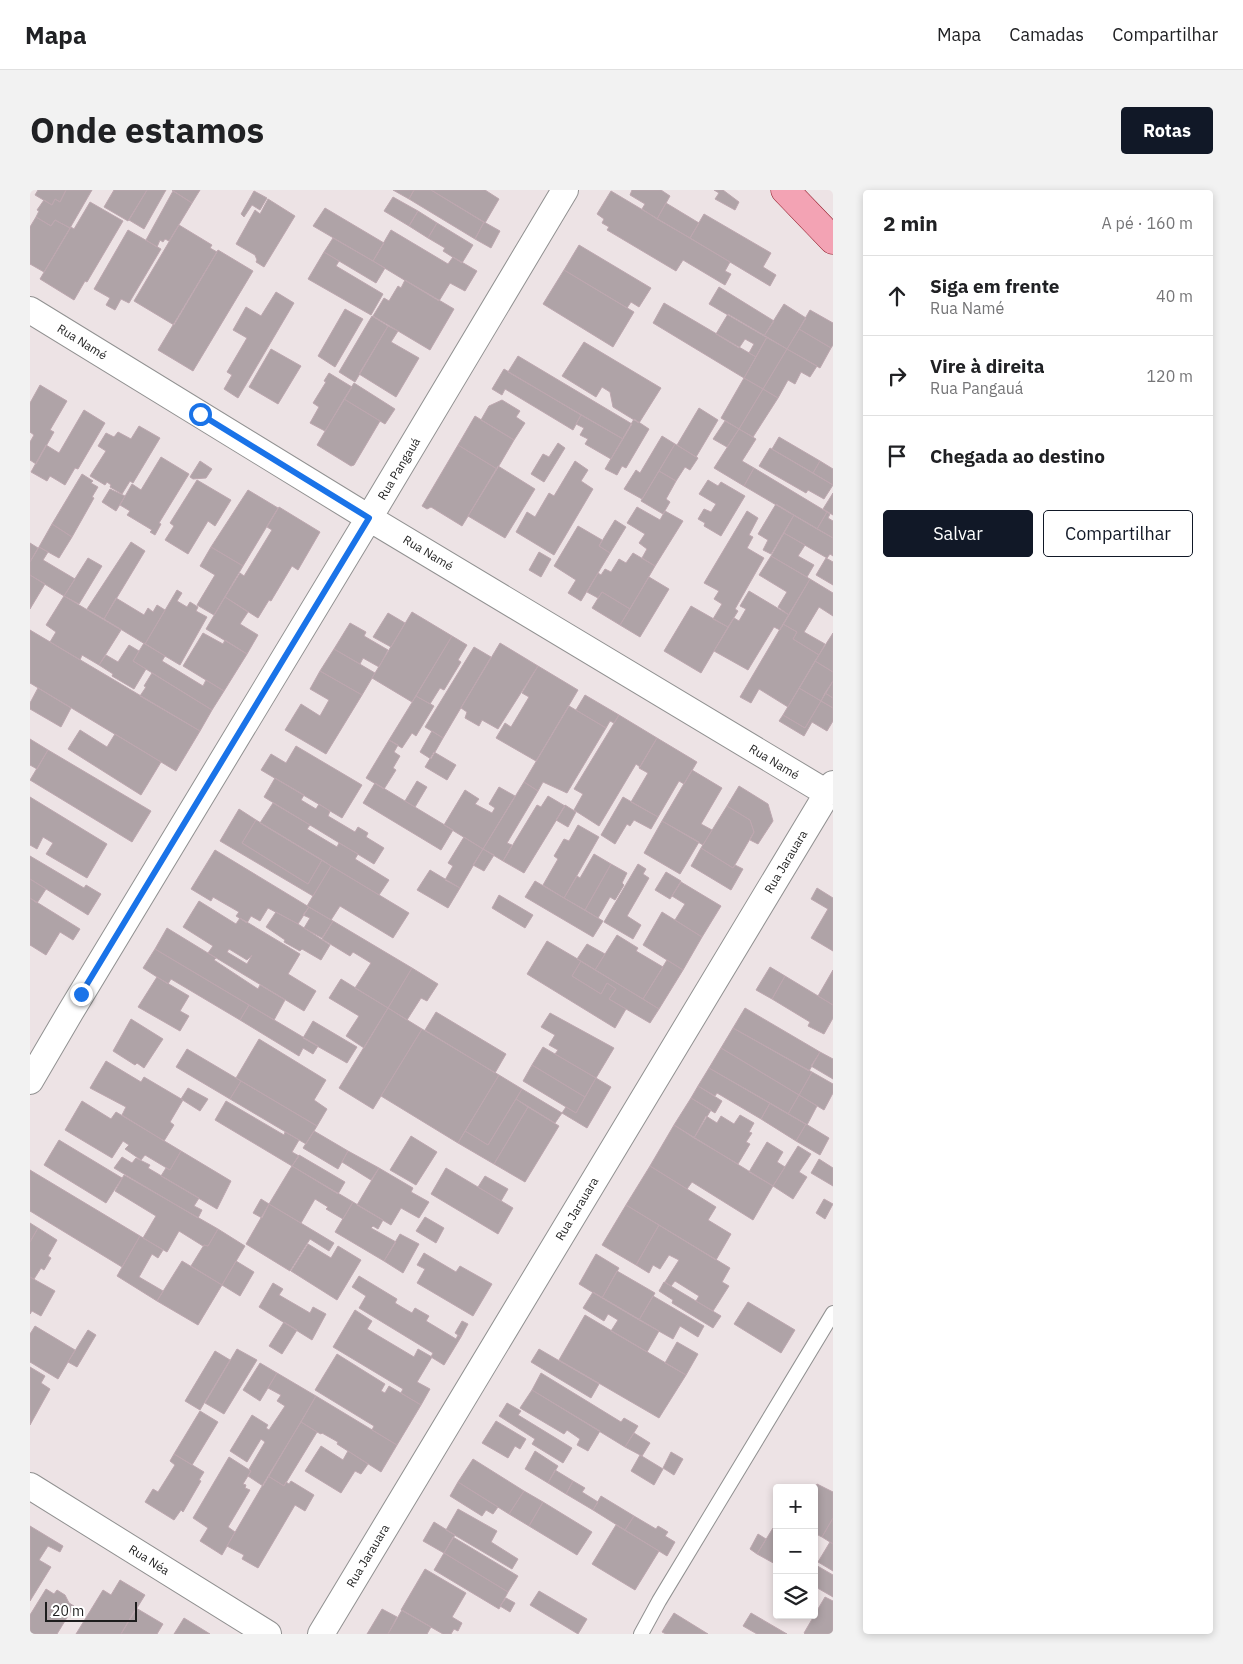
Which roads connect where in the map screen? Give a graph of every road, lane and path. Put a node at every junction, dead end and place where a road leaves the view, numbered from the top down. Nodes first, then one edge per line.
1 (565, 190) edge
2 (785, 190) edge
3 (833, 240) edge
4 (30, 310) edge
5 (369, 518) junction
6 (830, 788) edge
7 (30, 1081) edge
8 (833, 1313) edge
9 (30, 1486) edge
10 (268, 1634) edge
11 (321, 1634) edge
12 (641, 1634) edge

1 - 5 street, Rua Pangauá
2 - 3 main road
4 - 5 street, Rua Namé
5 - 6 street, Rua Namé
5 - 7 street, Rua Pangauá
6 - 11 street, Rua Jarauara
8 - 12 lane
9 - 10 street, Rua Néa

